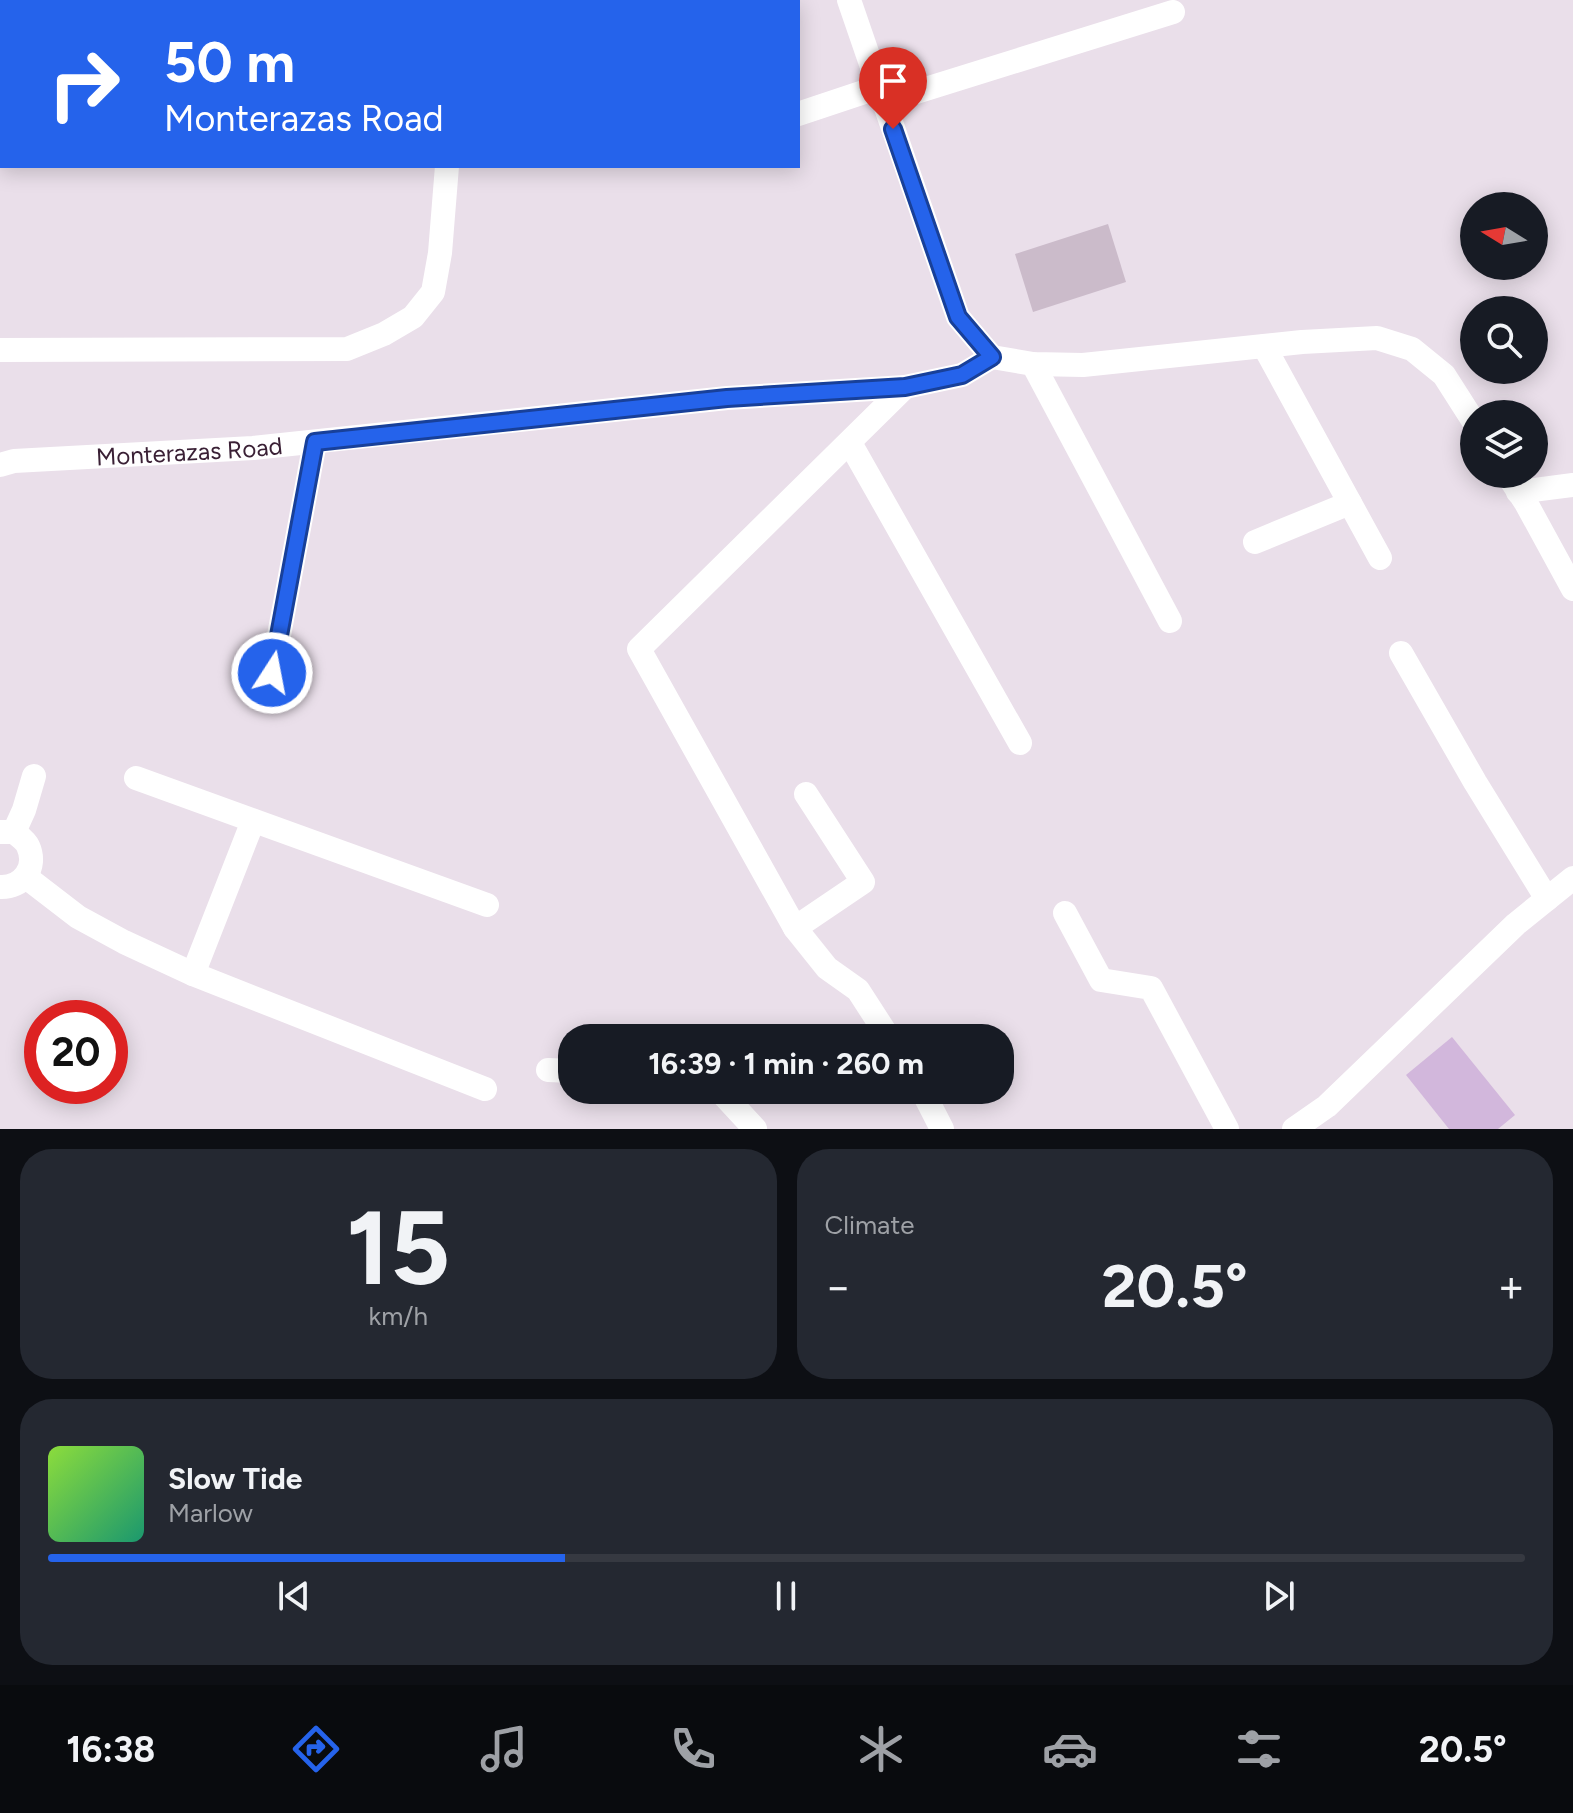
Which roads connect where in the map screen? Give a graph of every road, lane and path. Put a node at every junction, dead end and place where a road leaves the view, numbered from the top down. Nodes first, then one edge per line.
1 (849, 0) edge
2 (1173, 12) dead end
3 (881, 94) junction
4 (800, 114) edge
5 (447, 168) edge
6 (1264, 346) junction
7 (0, 350) edge
8 (992, 357) junction
9 (1033, 364) junction
10 (905, 387) junction
11 (1460, 400) edge
12 (315, 442) junction
13 (850, 443) junction
14 (0, 465) edge
15 (1548, 484) edge
16 (1573, 485) edge
17 (1515, 488) edge
18 (1350, 503) junction
19 (1255, 542) dead end
20 (1380, 558) dead end
21 (1573, 589) edge
22 (1170, 621) dead end
23 (1401, 653) dead end
24 (272, 673) dead end
25 (1020, 743) dead end
26 (34, 776) dead end
27 (136, 778) dead end
28 (806, 794) dead end
29 (253, 821) junction
30 (7, 832) edge
31 (26, 877) junction
32 (1573, 878) edge
33 (0, 887) edge
34 (1547, 899) junction
35 (487, 905) dead end
36 (1065, 913) dead end
37 (795, 928) junction
38 (193, 974) junction
39 (880, 1024) edge
40 (485, 1089) dead end
41 (732, 1104) edge
42 (929, 1104) edge
43 (755, 1129) edge
44 (942, 1129) edge
45 (1227, 1129) edge
46 (1294, 1129) edge

1 - 3 street
2 - 3 street
3 - 4 street
3 - 8 street
5 - 7 street
6 - 9 street
6 - 11 street
6 - 18 street
8 - 9 street
8 - 10 street, Monterazas Road
9 - 22 street
10 - 12 street, Monterazas Road
10 - 13 street
12 - 14 street, Monterazas Road
12 - 24 street
13 - 25 street
13 - 37 street
15 - 16 street
17 - 21 street
18 - 19 street
18 - 20 street
23 - 34 street
26 - 30 street
27 - 29 street
28 - 37 street
29 - 35 street
29 - 38 street
30 - 31 street
31 - 33 street
31 - 38 street
32 - 34 street
34 - 46 street
36 - 45 street
37 - 39 street
38 - 40 street
41 - 43 street
42 - 44 street

